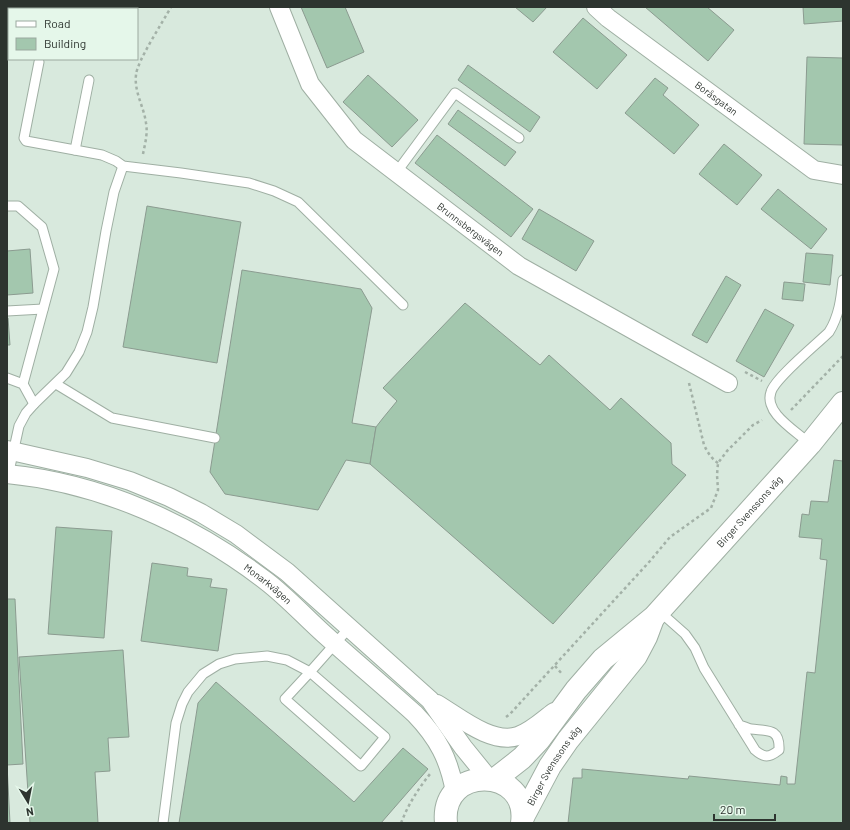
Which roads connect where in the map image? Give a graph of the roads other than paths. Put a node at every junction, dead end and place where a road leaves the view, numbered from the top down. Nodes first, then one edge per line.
1 (279, 7) edge
2 (596, 7) edge
3 (39, 62) dead end
4 (89, 80) dead end
5 (519, 138) dead end
6 (75, 150) junction
7 (123, 166) junction
8 (396, 172) junction
9 (843, 175) edge
10 (7, 206) edge
11 (843, 280) edge
12 (403, 305) dead end
13 (43, 309) junction
14 (7, 312) edge
15 (7, 378) edge
16 (728, 383) dead end
17 (23, 384) junction
18 (56, 384) junction
19 (843, 403) edge
20 (34, 404) junction
21 (215, 438) dead end
22 (810, 444) junction
23 (10, 450) edge
24 (8, 475) edge
25 (656, 614) junction
26 (349, 628) junction
27 (336, 644) junction
28 (310, 672) junction
29 (430, 700) junction
30 (566, 703) junction
31 (739, 725) junction
32 (492, 779) junction
33 (455, 792) junction
34 (523, 820) edge
35 (445, 821) edge
36 (163, 823) edge

1 - 8 street, Brunnsbergsvägen
2 - 9 street, Boråsgatan
3 - 6 lane
4 - 6 lane
5 - 8 lane
6 - 7 lane
7 - 12 lane
7 - 18 lane
8 - 16 street, Brunnsbergsvägen
10 - 13 lane
11 - 22 lane
13 - 14 lane
13 - 17 lane
15 - 17 lane
17 - 20 lane
18 - 20 lane
18 - 21 lane
19 - 22 street, Birger Svenssons väg
20 - 23 lane
22 - 25 street, Birger Svenssons väg
23 - 24 lane
23 - 26 street, Monarkvägen
24 - 27 street, Monarkvägen
25 - 30 street, Birger Svenssons väg
25 - 31 lane
25 - 34 street, Birger Svenssons väg
26 - 27 lane
26 - 29 street, Monarkvägen
27 - 28 lane
27 - 33 street, Monarkvägen
28 - 28 lane
28 - 36 lane
29 - 30 street, Monarkvägen
29 - 32 street, Monarkvägen
30 - 32 street, Birger Svenssons väg
31 - 31 lane
32 - 33 street
32 - 34 street, Birger Svenssons väg
33 - 35 street

